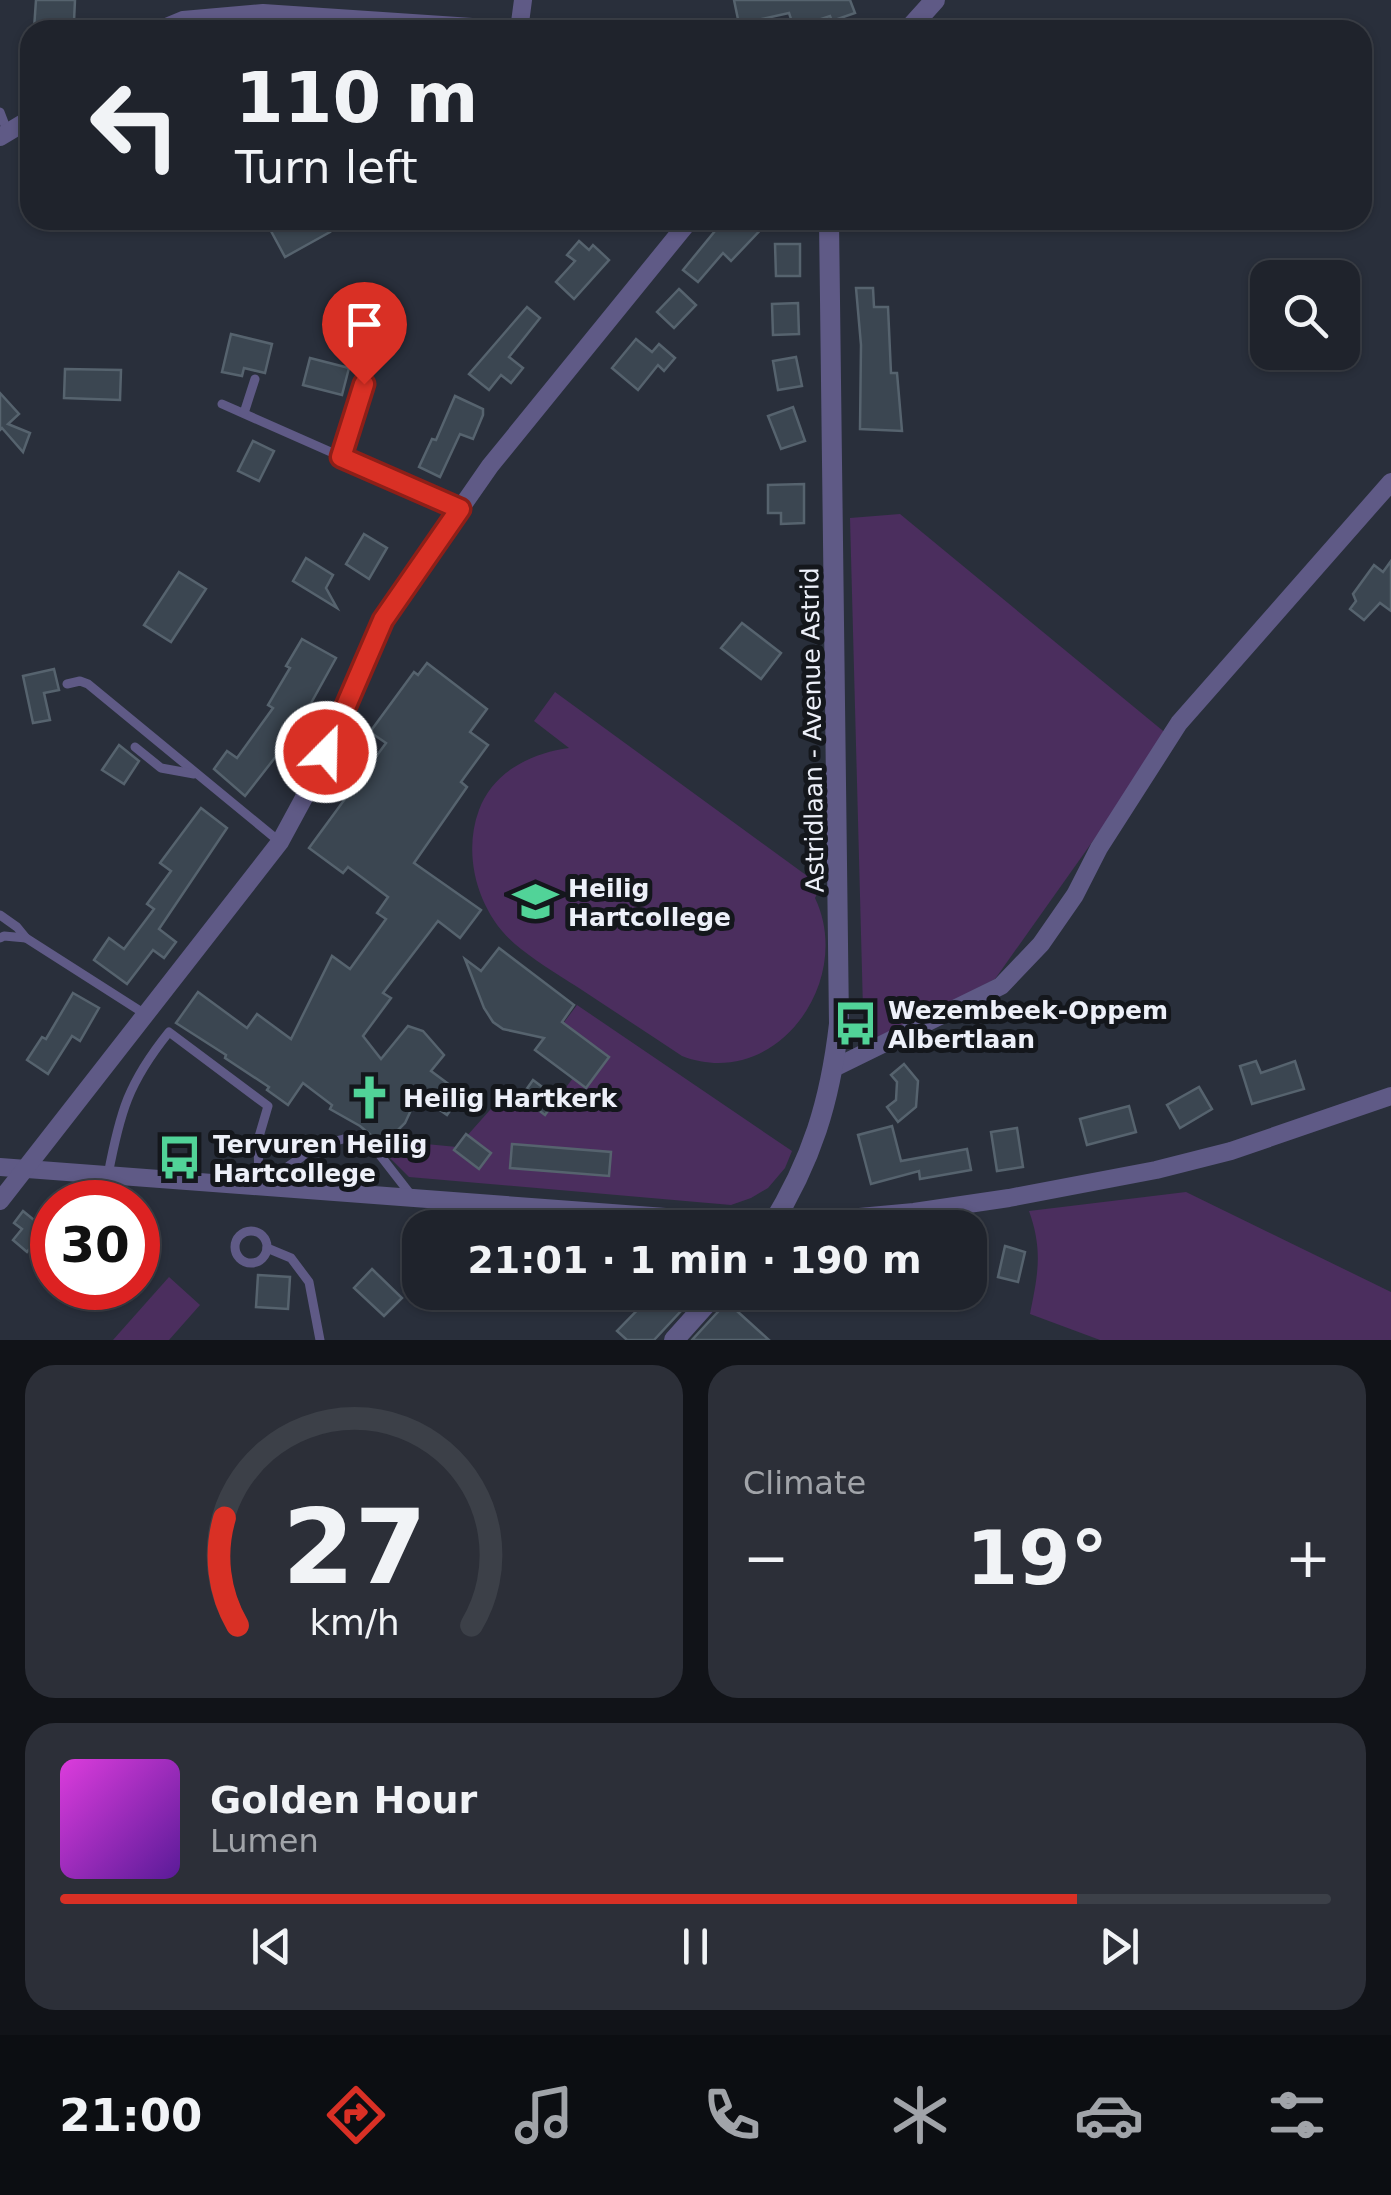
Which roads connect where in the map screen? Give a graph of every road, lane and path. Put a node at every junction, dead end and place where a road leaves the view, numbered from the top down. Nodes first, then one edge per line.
1 (935, 0) edge
2 (184, 20) edge
3 (368, 20) edge
4 (917, 20) edge
5 (0, 112) edge
6 (4, 135) edge
7 (682, 230) edge
8 (829, 230) edge
9 (255, 379) dead end
10 (364, 384) dead end
11 (222, 404) dead end
12 (244, 414) junction
13 (341, 457) junction
14 (1391, 482) edge
15 (460, 509) junction
16 (68, 684) dead end
17 (135, 747) dead end
18 (196, 774) junction
19 (280, 842) junction
20 (0, 915) edge
21 (0, 938) edge
22 (26, 938) junction
23 (145, 1014) junction
24 (834, 1068) junction
25 (1391, 1096) edge
26 (0, 1168) edge
27 (24, 1170) junction
28 (108, 1175) junction
29 (260, 1187) junction
30 (415, 1200) junction
31 (0, 1201) edge
32 (552, 1210) edge
33 (780, 1210) edge
34 (911, 1210) edge
35 (267, 1248) dead end
36 (702, 1310) edge
37 (320, 1340) edge
38 (674, 1340) edge

1 - 4 street
2 - 3 street
5 - 6 lane
7 - 15 street
8 - 24 street, Astridlaan - Avenue Astrid
9 - 12 lane
10 - 13 lane
11 - 12 lane
12 - 13 lane
13 - 15 lane
14 - 24 street
15 - 19 street
16 - 18 lane
17 - 18 lane
18 - 19 lane
19 - 23 street
20 - 22 lane
21 - 22 lane
22 - 23 lane
23 - 27 street
24 - 33 street, Astridlaan - Avenue Astrid
25 - 34 street
26 - 27 street
27 - 28 street
27 - 31 street
28 - 29 street
28 - 29 lane
29 - 30 street
29 - 30 lane
30 - 32 street
35 - 37 lane
36 - 38 street

